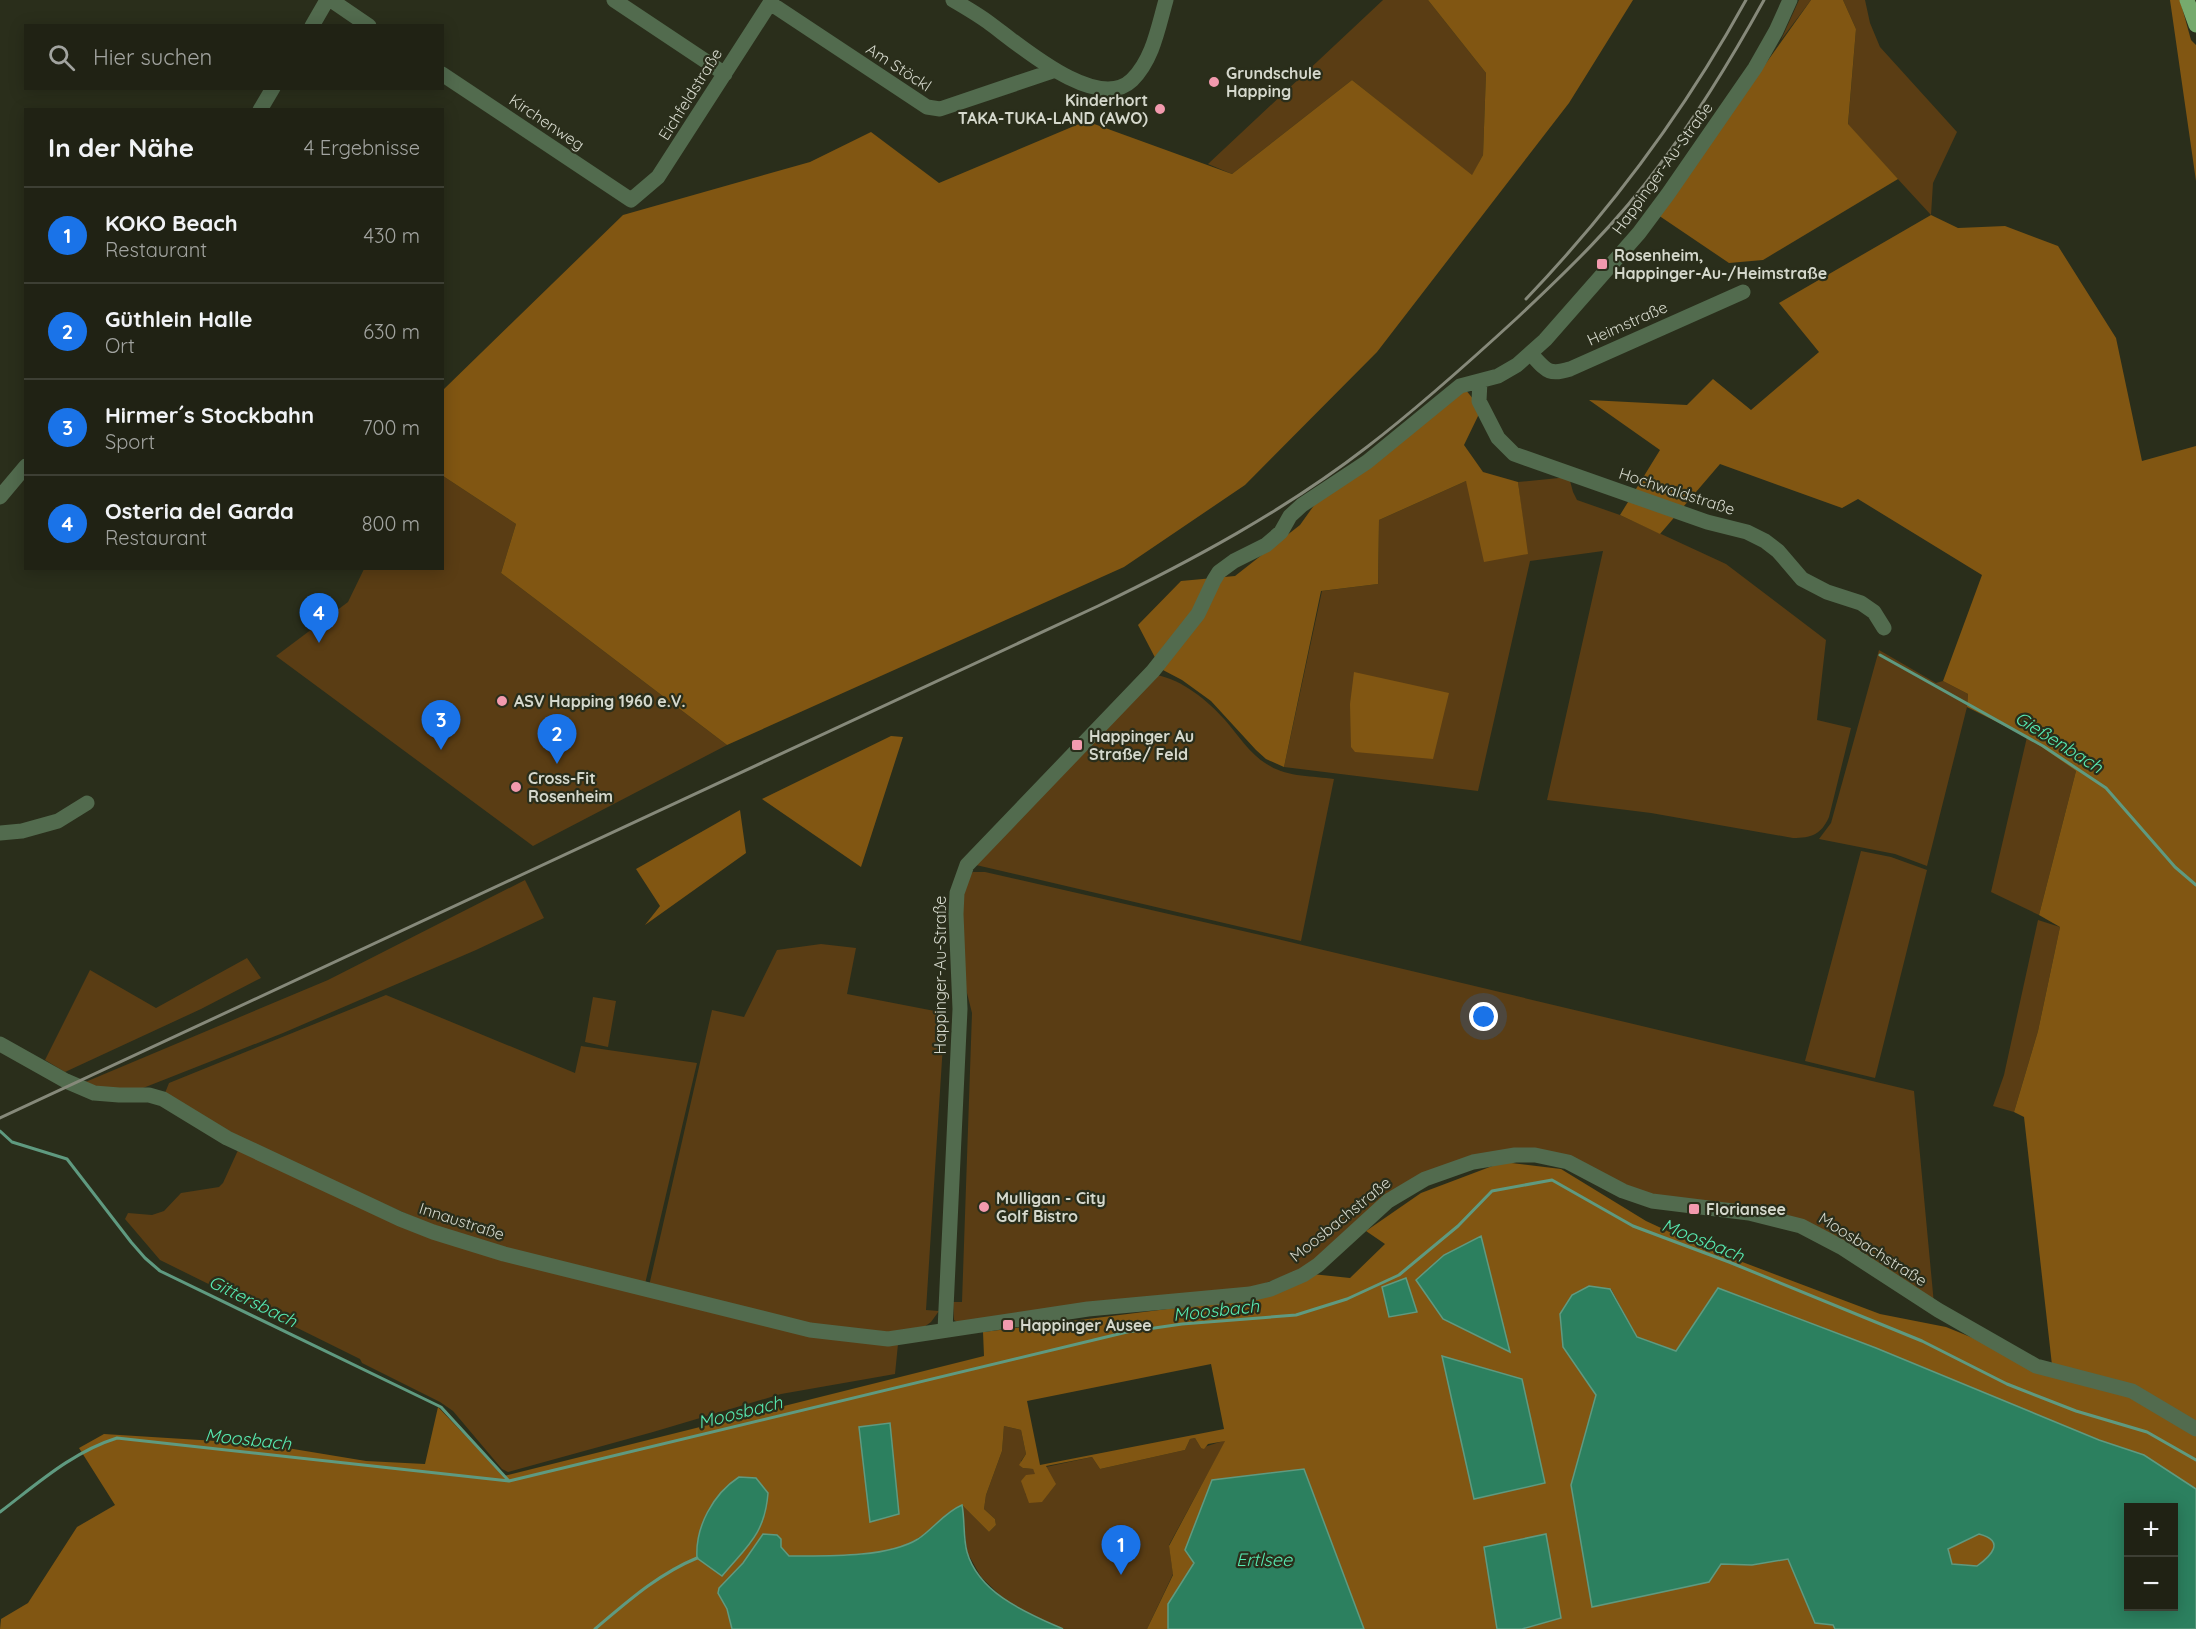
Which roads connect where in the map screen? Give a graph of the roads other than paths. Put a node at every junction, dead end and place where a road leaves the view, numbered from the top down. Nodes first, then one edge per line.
1 (329, 0) edge
2 (614, 0) edge
3 (953, 0) edge
4 (1166, 0) edge
5 (1790, 0) edge
6 (2187, 0) edge
7 (771, 1) edge
8 (313, 24) edge
9 (366, 24) edge
10 (2196, 25) edge
11 (1053, 71) junction
12 (725, 74) junction
13 (444, 75) edge
14 (272, 90) edge
15 (261, 108) edge
16 (631, 200) joint
17 (1743, 292) dead end
18 (1531, 354) junction
19 (1480, 381) junction
20 (24, 468) edge
21 (0, 496) edge
22 (1884, 627) dead end
23 (87, 803) dead end
24 (0, 833) edge
25 (0, 1044) edge
26 (945, 1330) junction
27 (2196, 1429) edge

1 - 8 street
1 - 9 street
2 - 12 street
3 - 11 street
4 - 11 street
5 - 18 street, Happinger-Au-Straße
6 - 10 main road
7 - 11 street, Am Stöckl
7 - 12 street, Eichfeldstraße
12 - 16 street, Eichfeldstraße
13 - 16 street, Kirchenweg
14 - 15 street
17 - 18 street, Heimstraße
18 - 19 street, Happinger-Au-Straße
19 - 22 street, Hochwaldstraße
19 - 26 street, Happinger-Au-Straße
20 - 21 street
23 - 24 street
25 - 26 street, Innaustraße
26 - 27 street, Moosbachstraße

